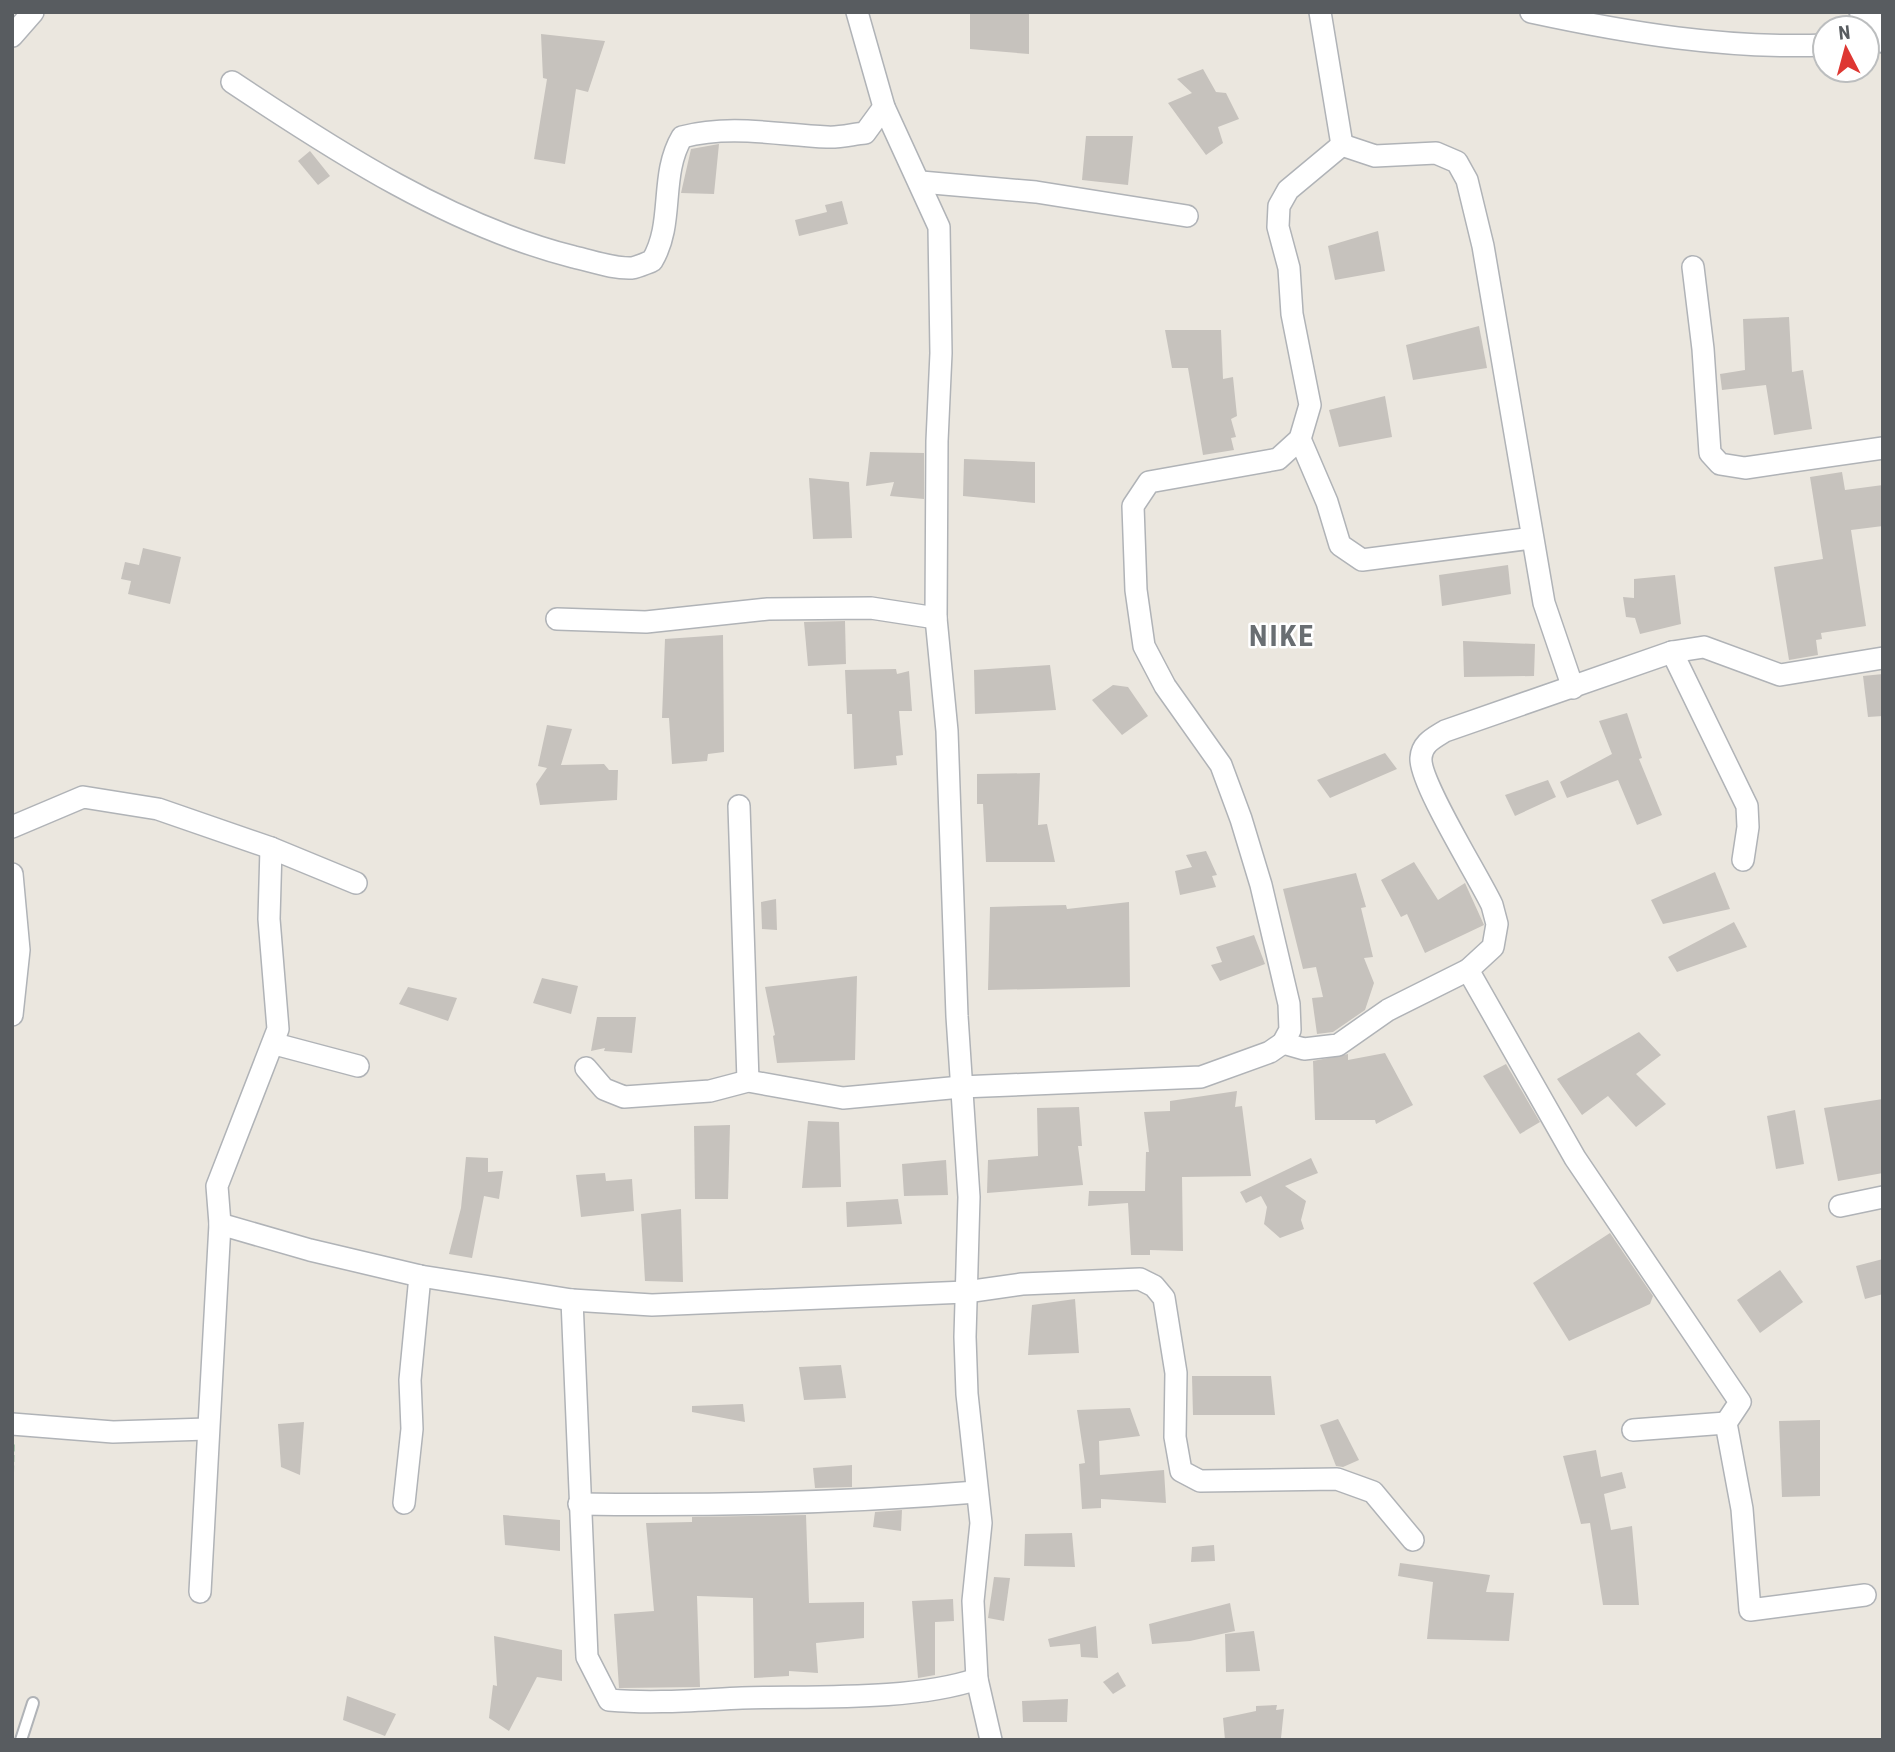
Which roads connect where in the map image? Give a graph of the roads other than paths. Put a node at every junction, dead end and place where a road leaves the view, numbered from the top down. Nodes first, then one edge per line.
1 (33, 12) edge
2 (857, 12) edge
3 (1320, 12) edge
4 (1531, 12) edge
5 (12, 36) edge
6 (1811, 46) edge
7 (232, 82) dead end
8 (884, 107) junction
9 (1342, 145) junction
10 (921, 182) junction
11 (1187, 216) dead end
12 (1693, 267) dead end
13 (1300, 439) junction
14 (1883, 447) edge
15 (1532, 538) junction
16 (936, 618) junction
17 (557, 619) dead end
18 (1672, 652) junction
19 (1883, 658) edge
20 (1573, 688) junction
21 (739, 806) dead end
22 (12, 827) edge
23 (271, 848) junction
24 (1743, 860) dead end
25 (12, 874) edge
26 (356, 883) dead end
27 (1468, 970) junction
28 (12, 1015) edge
29 (1283, 1043) junction
30 (275, 1044) junction
31 (358, 1066) dead end
32 (586, 1068) dead end
33 (748, 1081) junction
34 (961, 1087) junction
35 (1883, 1197) edge
36 (1840, 1206) dead end
37 (220, 1224) junction
38 (420, 1276) junction
39 (966, 1292) junction
40 (572, 1300) junction
41 (1726, 1423) junction
42 (13, 1424) edge
43 (207, 1429) junction
44 (1633, 1430) dead end
45 (976, 1492) junction
46 (404, 1503) dead end
47 (579, 1504) junction
48 (1413, 1540) dead end
49 (200, 1592) dead end
50 (1865, 1595) dead end
51 (977, 1679) junction
52 (33, 1703) dead end
53 (21, 1740) edge
54 (991, 1740) edge

1 - 5 street
2 - 8 street
3 - 9 street
4 - 6 street
7 - 8 street
8 - 10 street
9 - 13 street
9 - 15 street
10 - 11 street
10 - 16 street
12 - 14 street
13 - 15 street
13 - 29 street
15 - 20 street
16 - 17 street
16 - 34 street
18 - 19 street
18 - 20 street
18 - 24 street
20 - 27 street
21 - 33 street
22 - 23 street
23 - 26 street
23 - 30 street
25 - 28 street
27 - 29 street
27 - 41 street
29 - 34 street
30 - 31 street
30 - 37 street
32 - 33 street
33 - 34 street
34 - 39 street
35 - 36 street
37 - 38 street
37 - 43 street
38 - 40 street
38 - 46 street
39 - 40 street
39 - 45 street
39 - 48 street
40 - 47 street
41 - 44 street
41 - 50 street
42 - 43 street
43 - 49 street
45 - 47 street
45 - 51 street
47 - 51 street
51 - 54 street
52 - 53 lane

